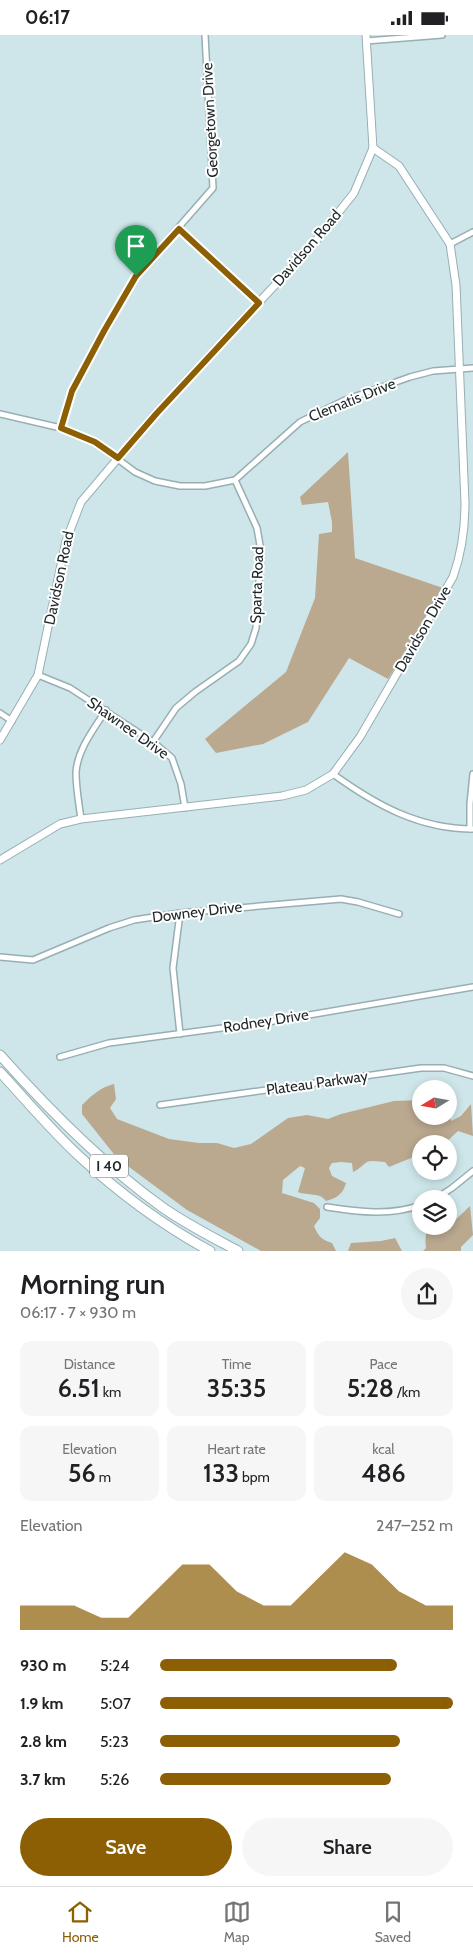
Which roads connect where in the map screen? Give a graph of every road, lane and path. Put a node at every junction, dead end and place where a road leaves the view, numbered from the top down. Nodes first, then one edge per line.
1 (205, 35) edge
2 (442, 35) edge
3 (366, 38) edge
4 (373, 148) junction
5 (179, 229) junction
6 (473, 232) edge
7 (450, 243) junction
8 (259, 303) junction
9 (473, 368) edge
10 (460, 369) junction
11 (0, 414) edge
12 (61, 428) junction
13 (118, 458) junction
14 (235, 480) junction
15 (38, 675) junction
16 (106, 710) junction
17 (0, 713) edge
18 (12, 721) junction
19 (0, 740) edge
20 (153, 742) junction
21 (333, 774) junction
22 (473, 774) edge
23 (185, 808) junction
24 (81, 819) junction
25 (471, 829) edge
26 (0, 859) edge
27 (180, 913) junction
28 (399, 914) dead end
29 (0, 957) edge
30 (473, 987) edge
31 (180, 1034) junction
32 (0, 1055) edge
33 (60, 1057) dead end
34 (0, 1072) edge
35 (473, 1076) edge
36 (160, 1105) dead end
37 (473, 1171) edge
38 (449, 1190) edge
39 (327, 1207) dead end
40 (412, 1207) edge
41 (210, 1251) edge
42 (238, 1251) edge

1 - 5 street, Georgetown Drive
2 - 3 street
3 - 4 street, Davidson Road
4 - 7 street, Davidson Drive
4 - 8 street, Davidson Road
5 - 8 street
5 - 12 street, Georgetown Drive
6 - 7 street
7 - 10 street, Davidson Drive
8 - 13 street, Davidson Road
9 - 10 street, Clematis Drive
10 - 14 street, Clematis Drive
10 - 21 street, Davidson Drive
11 - 12 street
12 - 13 street
13 - 14 street
13 - 15 street, Davidson Road
14 - 20 street, Sparta Road
15 - 16 street, Shawnee Drive
15 - 18 street, Davidson Road
16 - 20 street, Shawnee Drive
16 - 24 street
17 - 18 street
18 - 19 street, Davidson Road
20 - 23 street, Shawnee Drive
21 - 23 street, Davidson Drive
21 - 25 street
22 - 25 street
23 - 24 street, Davidson Drive
24 - 26 street, Davidson Drive
27 - 28 street, Downey Drive
27 - 29 street, Downey Drive
27 - 31 street
30 - 31 street, Rodney Drive
31 - 33 street, Rodney Drive
32 - 42 highway, I 40
34 - 41 highway, I 40
35 - 36 street, Plateau Parkway
37 - 38 street
39 - 40 street

